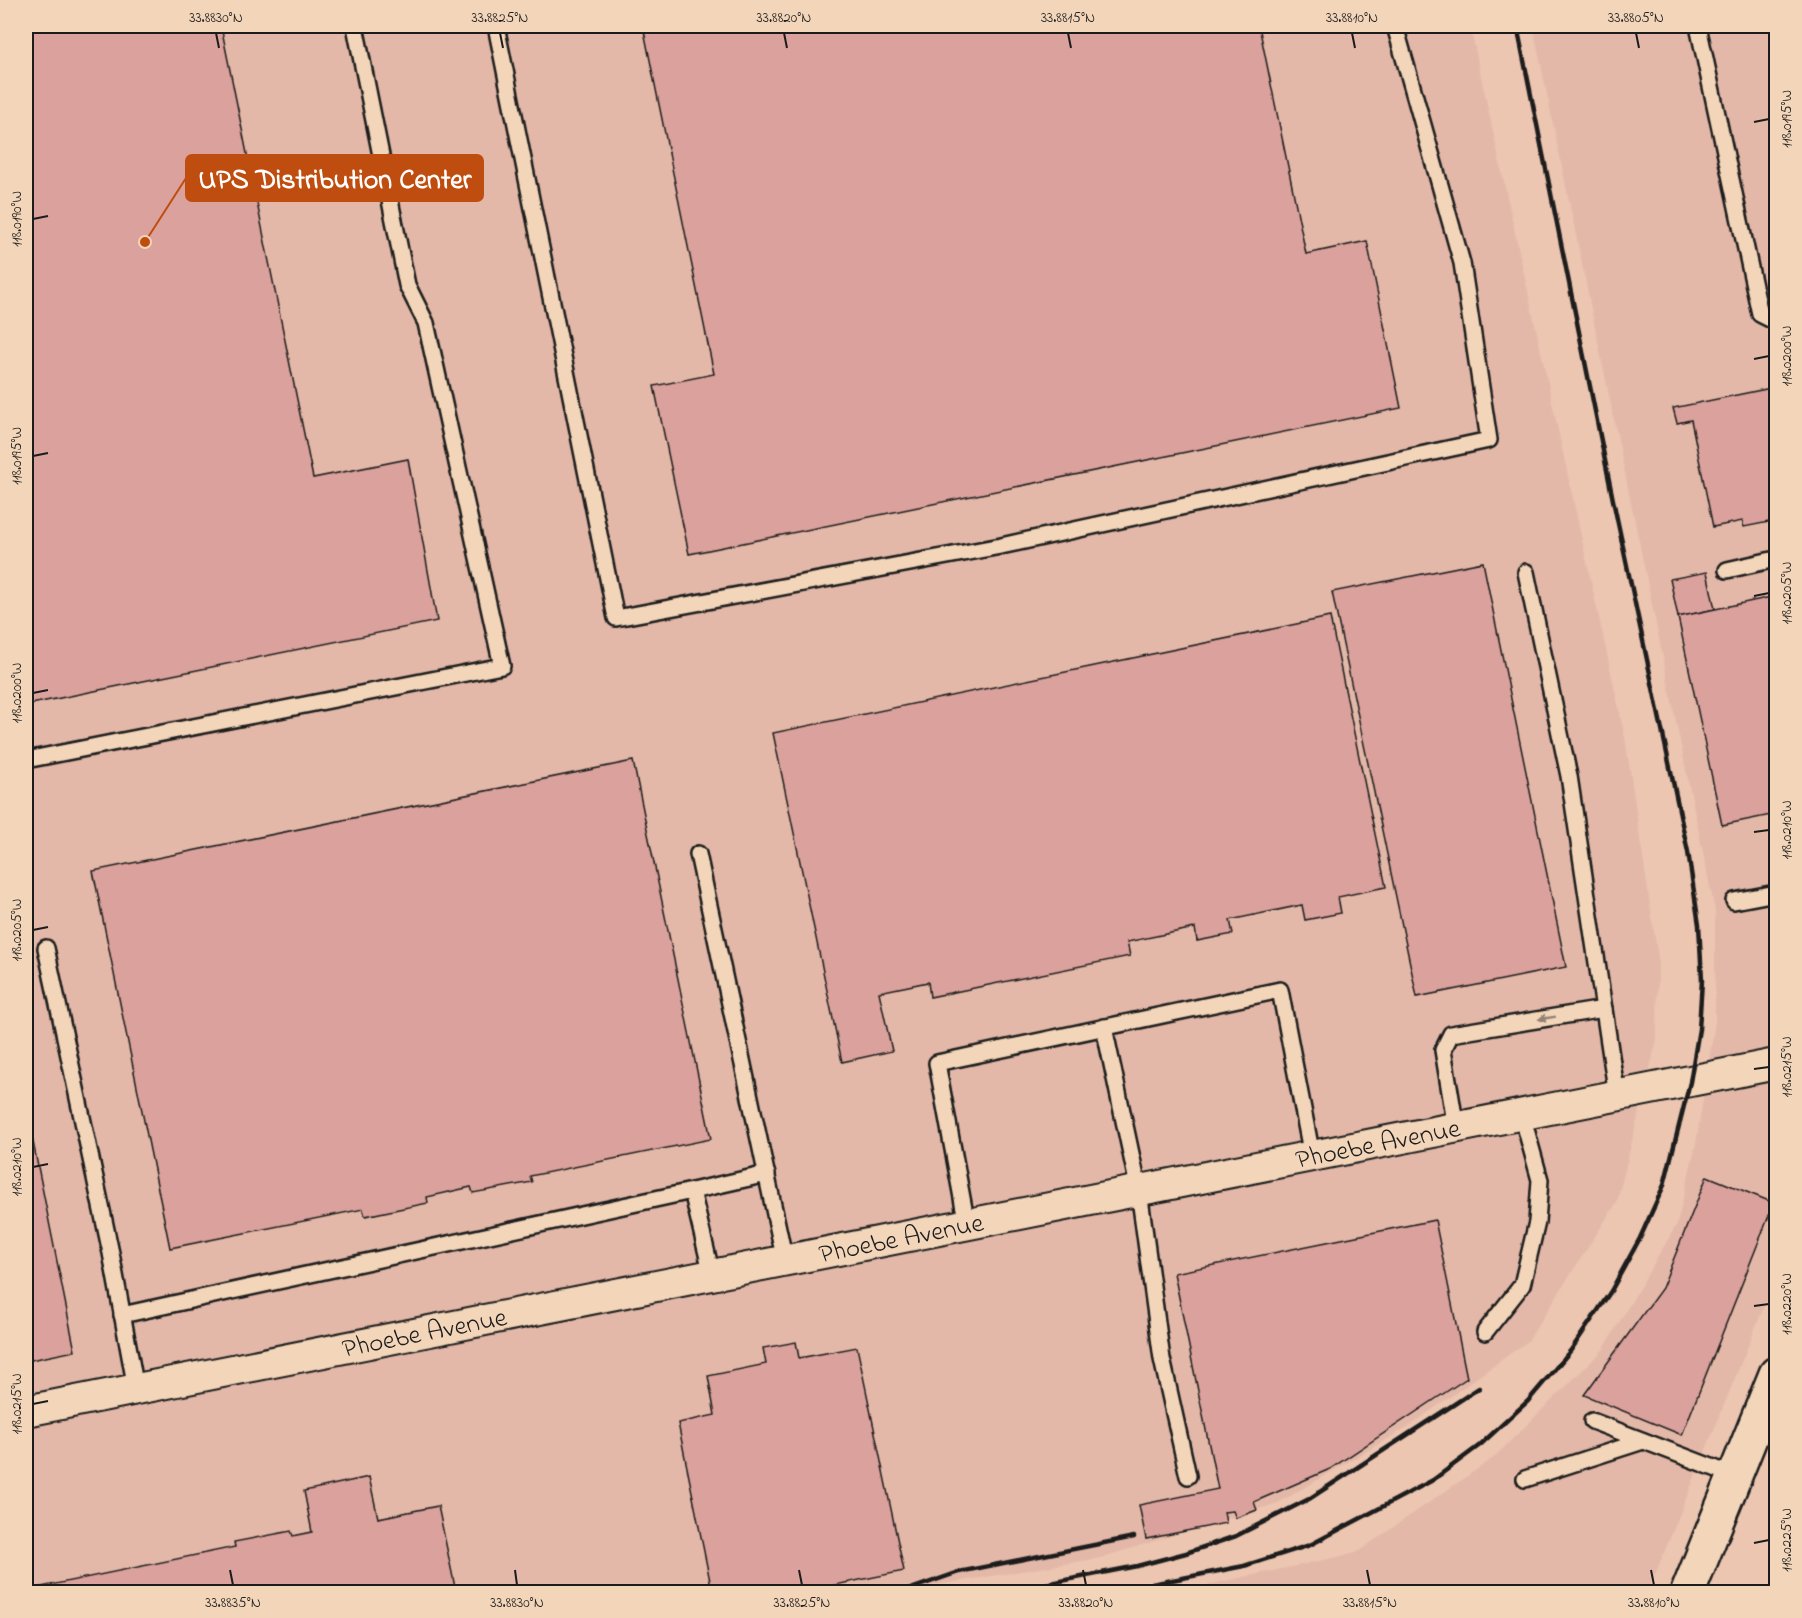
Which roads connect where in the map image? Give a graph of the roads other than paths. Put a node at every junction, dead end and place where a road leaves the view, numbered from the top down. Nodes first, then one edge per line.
1 (354, 26) edge
2 (496, 26) edge
3 (1395, 26) edge
4 (1698, 26) edge
5 (1776, 322) edge
6 (1776, 559) edge
7 (1728, 570) dead end
8 (1526, 572) dead end
9 (26, 760) edge
10 (698, 854) dead end
11 (1776, 893) edge
12 (1734, 901) dead end
13 (46, 948) dead end
14 (1604, 1009) junction
15 (1104, 1028) junction
16 (1776, 1064) edge
17 (1617, 1096) junction
18 (1522, 1115) junction
19 (1456, 1128) junction
20 (1312, 1156) junction
21 (766, 1174) junction
22 (692, 1191) junction
23 (1139, 1191) junction
24 (967, 1225) junction
25 (785, 1261) junction
26 (712, 1275) junction
27 (122, 1315) junction
28 (1485, 1332) dead end
29 (1776, 1374) edge
30 (136, 1389) junction
31 (26, 1411) edge
32 (1592, 1421) dead end
33 (1643, 1441) junction
34 (1188, 1476) dead end
35 (1735, 1476) junction
36 (1525, 1479) dead end
37 (1688, 1593) edge

1 - 9 lane
2 - 3 lane
4 - 5 lane
6 - 7 lane
8 - 14 lane
10 - 21 lane
11 - 12 lane
13 - 27 lane
14 - 17 lane
14 -> 19 lane
15 - 20 lane
15 - 23 lane
15 - 24 lane
16 - 17 street, Phoebe Avenue
17 - 18 street, Phoebe Avenue
18 - 19 street, Phoebe Avenue
18 - 28 lane
19 - 20 street, Phoebe Avenue
20 - 23 street, Phoebe Avenue
21 - 22 lane
21 - 25 lane
22 - 26 lane
22 - 27 lane
23 - 24 street, Phoebe Avenue
23 - 34 lane
24 - 25 street, Phoebe Avenue
25 - 26 street, Phoebe Avenue
26 - 30 street, Phoebe Avenue
27 - 30 lane
29 - 35 street
30 - 31 street, Phoebe Avenue
32 - 33 lane
33 - 35 lane
33 - 36 lane
35 - 37 street

